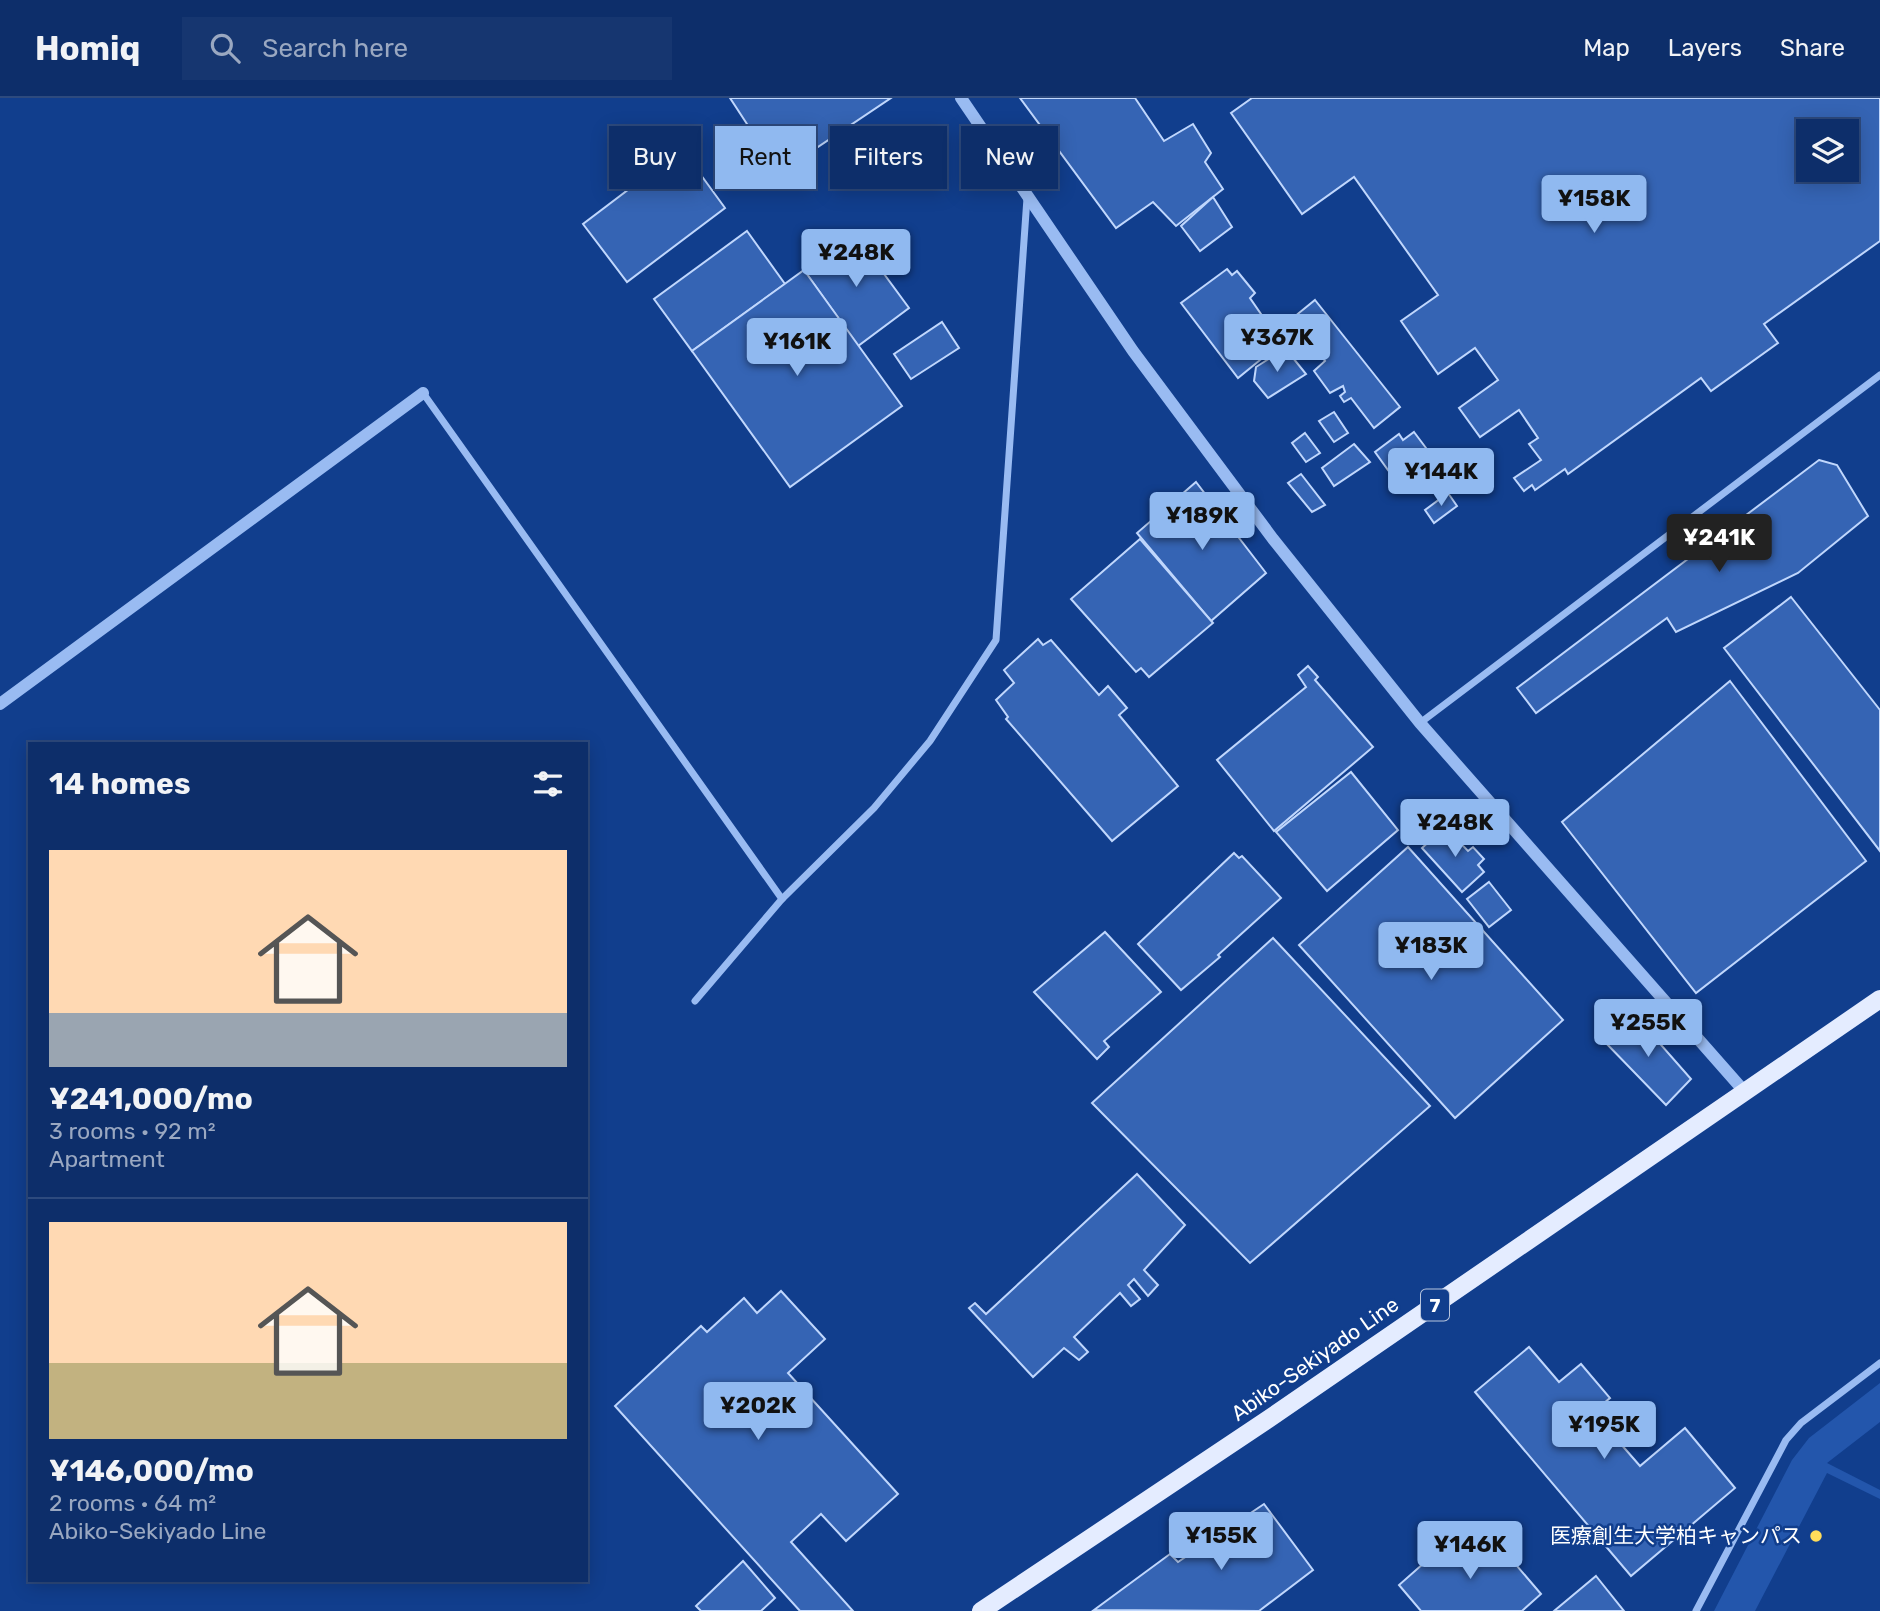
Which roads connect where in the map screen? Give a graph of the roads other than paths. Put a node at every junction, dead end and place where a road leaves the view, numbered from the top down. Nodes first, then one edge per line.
1 (961, 98) edge
2 (1027, 193) junction
3 (1880, 375) edge
4 (423, 393) joint
5 (0, 704) edge
6 (1420, 723) junction
7 (782, 899) junction
8 (1880, 999) edge
9 (695, 1001) dead end
10 (1744, 1091) junction
11 (1880, 1363) edge
12 (981, 1611) edge
13 (1696, 1611) edge

1 - 2 street
2 - 6 street
2 - 7 street
3 - 6 street
4 - 5 street
4 - 7 street
6 - 10 street
7 - 9 street
8 - 10 main road, Abiko-Sekiyado Line / 7
10 - 12 main road, Abiko-Sekiyado Line / 7
11 - 13 street

